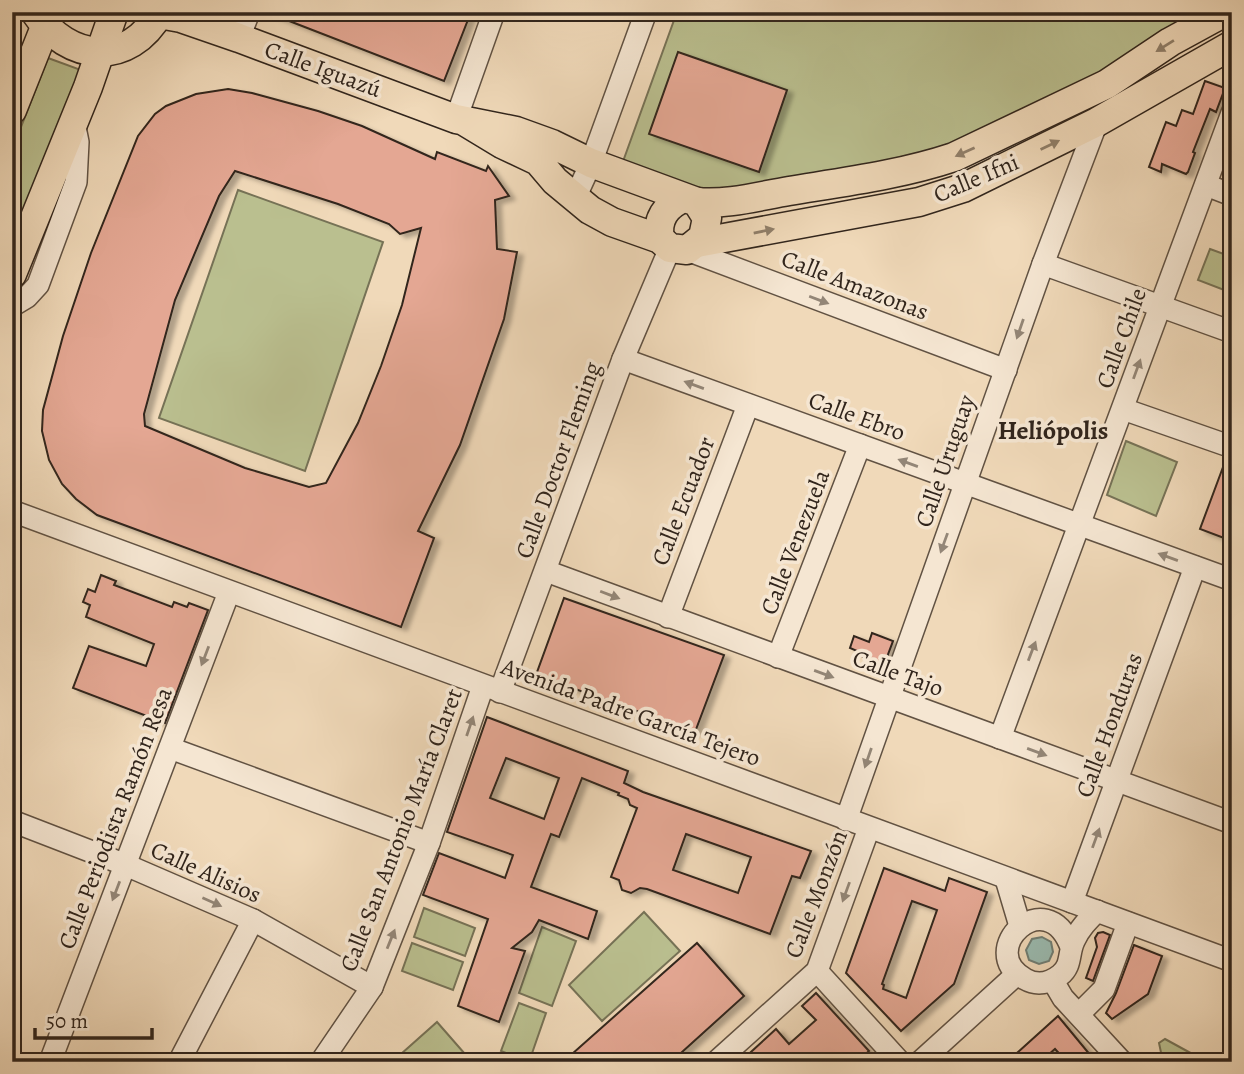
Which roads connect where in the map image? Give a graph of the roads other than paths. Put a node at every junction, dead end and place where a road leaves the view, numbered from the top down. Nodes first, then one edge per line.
1 (114, 12) edge
2 (494, 12) edge
3 (646, 12) edge
4 (1225, 12) edge
5 (170, 14) edge
6 (44, 18) edge
7 (244, 25) edge
8 (1232, 45) edge
9 (100, 52) junction
10 (12, 110) edge
11 (1232, 113) edge
12 (460, 120) junction
13 (74, 122) junction
14 (1097, 122) junction
15 (592, 163) junction
16 (1206, 185) junction
17 (1232, 195) edge
18 (575, 198) junction
19 (690, 200) junction
20 (679, 245) junction
21 (1043, 264) junction
22 (12, 275) edge
23 (12, 306) edge
24 (1160, 306) junction
25 (1232, 332) edge
26 (623, 359) junction
27 (1006, 370) junction
28 (748, 405) junction
29 (1122, 410) junction
30 (860, 445) junction
31 (1232, 447) edge
32 (965, 483) junction
33 (12, 511) edge
34 (1080, 525) junction
35 (1195, 567) junction
36 (546, 571) junction
37 (1232, 580) edge
38 (229, 592) junction
39 (668, 617) junction
40 (778, 657) junction
41 (492, 689) junction
42 (890, 698) junction
43 (1000, 738) junction
44 (170, 748) junction
45 (1116, 781) junction
46 (846, 820) junction
47 (12, 821) edge
48 (1232, 823) edge
49 (869, 828) junction
50 (429, 844) junction
51 (126, 864) junction
52 (1006, 878) junction
53 (1072, 902) junction
54 (1097, 911) junction
55 (253, 920) junction
56 (1128, 923) junction
57 (1020, 926) junction
58 (1071, 947) junction
59 (1232, 961) edge
60 (817, 971) junction
61 (1017, 974) junction
62 (1053, 981) junction
63 (372, 987) junction
64 (1079, 1014) junction
65 (50, 1062) edge
66 (179, 1062) edge
67 (321, 1062) edge
68 (716, 1062) edge
69 (900, 1062) edge
70 (920, 1062) edge
71 (1122, 1062) edge

1 - 9 main road
2 - 12 street
3 - 15 street
4 -> 19 main road, Calle Ifni
5 - 7 main road, Calle Iguazú
5 - 9 main road
6 - 9 main road
6 - 10 main road
7 - 12 main road, Calle Iguazú
8 - 14 main road, Calle Ifni
9 - 13 main road
11 - 16 street, Calle Chile
12 - 15 main road, Calle Iguazú
12 - 18 main road, Calle Iguazú
13 - 22 main road
13 - 23 street
20 -> 14 main road, Calle Ifni
14 - 21 street, Calle Uruguay
15 - 18 street
15 - 19 main road, Calle Iguazú
16 - 17 street
16 - 24 street, Calle Chile
18 - 20 main road, Calle Iguazú
19 - 20 main road
19 - 20 main road
20 - 26 street, Calle Doctor Fleming
20 -> 27 street, Calle Amazonas
21 - 24 street
21 -> 27 street, Calle Uruguay
24 - 25 street
29 -> 24 street, Calle Chile
28 -> 26 street, Calle Ebro
26 - 36 street, Calle Doctor Fleming
27 - 32 street, Calle Uruguay
28 - 30 street, Calle Ebro
28 - 39 street, Calle Ecuador
29 - 31 street
29 - 34 street, Calle Chile
32 -> 30 street, Calle Ebro
30 - 40 street, Calle Venezuela
32 - 34 street, Calle Ebro
32 -> 42 street, Calle Uruguay
33 - 38 street, Avenida Padre García Tejero
35 -> 34 street, Calle Ebro
43 -> 34 street, Calle Chile
35 - 37 street, Calle Ebro
35 - 45 street, Calle Honduras
36 -> 39 street, Calle Tajo
36 - 41 street, Calle Doctor Fleming
38 - 41 street, Avenida Padre García Tejero
38 -> 44 street, Calle Periodista Ramón Resa
39 - 40 street, Calle Tajo
40 -> 42 street, Calle Tajo
41 - 46 street, Avenida Padre García Tejero
50 -> 41 street, Calle San Antonio María Claret
42 - 43 street, Calle Tajo
42 -> 46 street, Calle Uruguay
43 -> 45 street, Calle Tajo
44 - 50 street
44 - 51 street, Calle Periodista Ramón Resa
45 - 48 street, Calle Tajo
53 -> 45 street, Calle Honduras
46 - 49 street, Avenida Padre García Tejero
47 - 51 street, Calle Alisios
49 - 52 street, Avenida Padre García Tejero
49 -> 60 street, Calle Monzón
63 -> 50 street, Calle San Antonio María Claret
51 -> 55 street, Calle Alisios
51 -> 65 street, Calle Periodista Ramón Resa
52 - 53 street, Avenida Padre García Tejero
52 - 57 street
53 - 54 street, Avenida Padre García Tejero
54 - 56 street, Avenida Padre García Tejero
54 - 58 street
55 - 63 street, Calle Alisios
55 - 66 street
56 - 59 street, Avenida Padre García Tejero
56 - 64 street
57 - 58 street
57 - 61 street
58 - 62 street
60 - 68 street, Calle Monzón
60 - 69 street
61 - 62 street
61 - 70 street
62 - 64 street
63 - 67 street, Calle San Antonio María Claret
64 - 71 street

